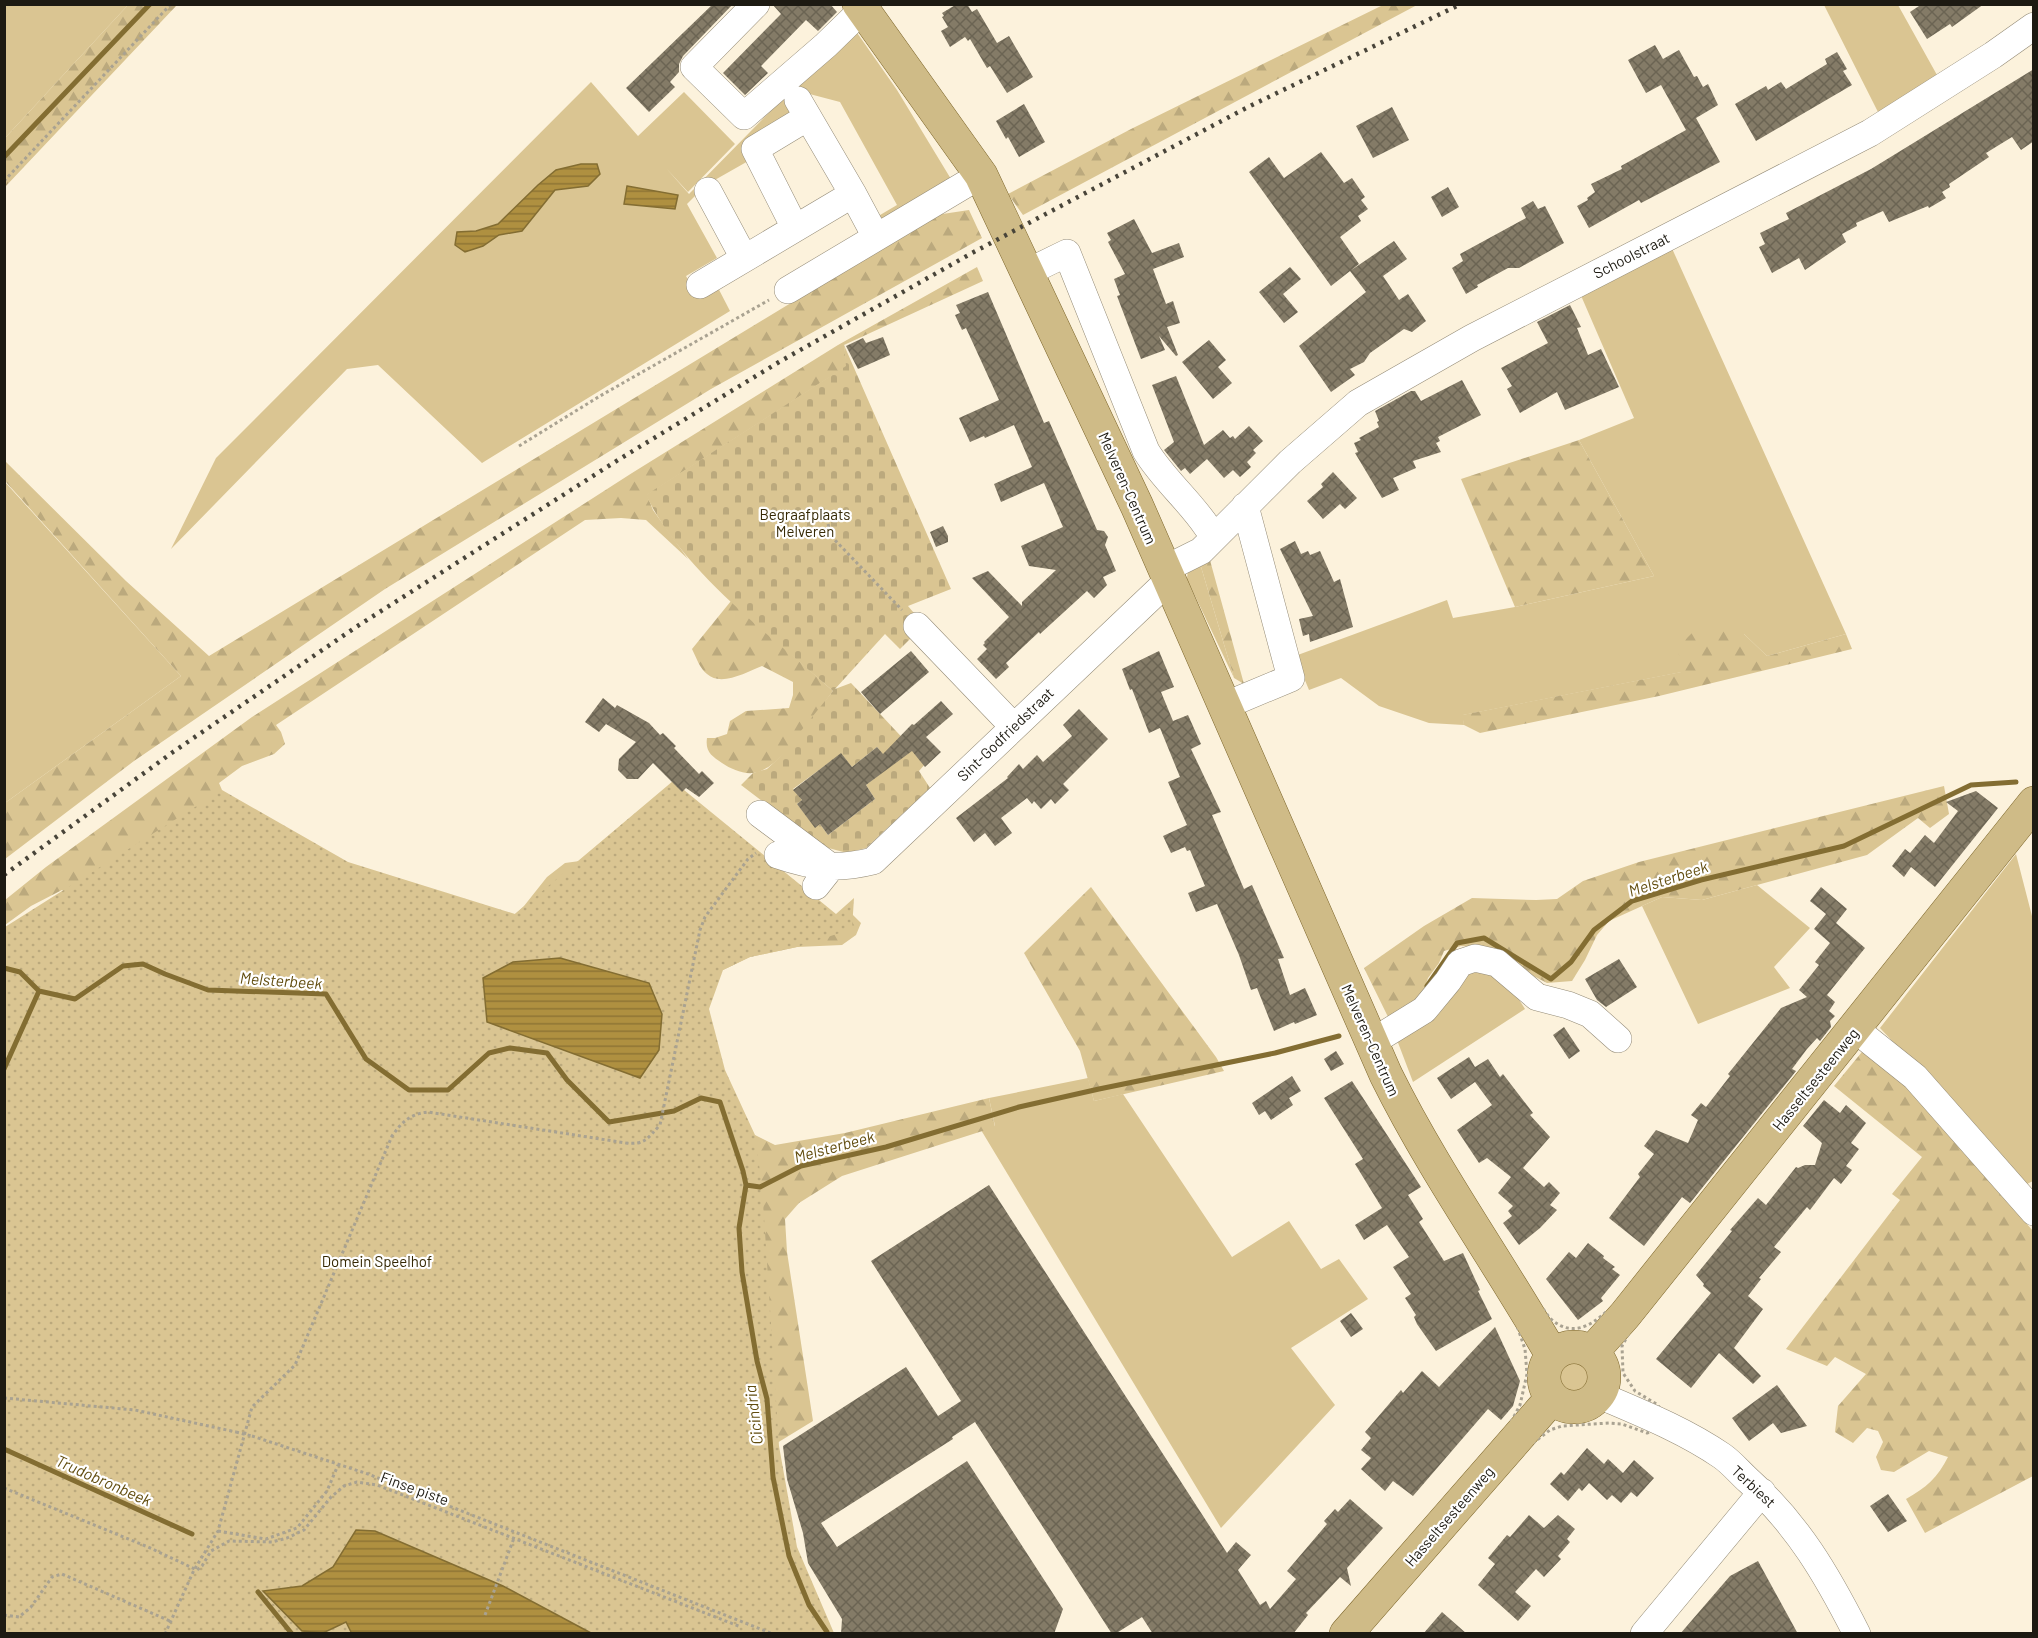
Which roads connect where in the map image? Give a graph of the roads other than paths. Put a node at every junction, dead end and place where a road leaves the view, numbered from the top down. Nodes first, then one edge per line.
1 (756, 4) edge
2 (861, 7) edge
3 (2034, 26) edge
4 (981, 175) junction
5 (708, 191) dead end
6 (853, 194) junction
7 (795, 228) junction
8 (876, 237) junction
9 (744, 258) junction
10 (1028, 272) junction
11 (700, 285) dead end
12 (788, 290) road end
13 (1245, 506) junction
14 (1208, 527) junction
15 (1164, 567) junction
16 (917, 626) road end
17 (1224, 706) junction
18 (1013, 726) junction
19 (2034, 802) edge
20 (760, 814) dead end
21 (778, 855) road end
22 (824, 876) junction
23 (1855, 1029) junction
24 (1618, 1039) dead end
25 (1372, 1042) junction
26 (2034, 1212) edge
27 (1592, 1352) junction
28 (1552, 1355) junction
29 (1599, 1395) junction
30 (1552, 1398) junction
31 (1762, 1492) junction
32 (1346, 1634) edge
33 (1644, 1634) edge
34 (1857, 1634) edge

1 - 2 street
2 - 4 main road, Melveren-Centrum
3 - 13 street, Schoolstraat
4 - 8 street
4 - 10 main road, Melveren-Centrum
5 - 9 street
6 - 7 street
6 - 7 street
6 - 8 street
7 - 9 street
8 - 12 street
9 - 11 street
10 - 14 street
10 - 15 main road, Melveren-Centrum
13 - 14 street, Schoolstraat
13 - 15 street, Schoolstraat
13 - 17 street
14 - 15 street, Schoolstraat
15 - 17 main road, Melveren-Centrum
15 - 18 street, Sint-Godfriedstraat
16 - 18 street
17 - 25 main road, Melveren-Centrum
18 - 22 street, Sint-Godfriedstraat
19 - 23 main road, Hasseltsesteenweg
20 - 22 street
21 - 22 street, Sint-Godfriedstraat
23 - 26 street
23 - 27 main road, Hasseltsesteenweg
24 - 25 street
25 - 28 main road, Melveren-Centrum
27 - 28 main road
27 - 29 main road
28 - 30 main road
29 - 30 main road
29 - 31 street, Terbiest
30 - 32 main road, Hasseltsesteenweg
31 - 33 street
31 - 34 street, Terbiest

